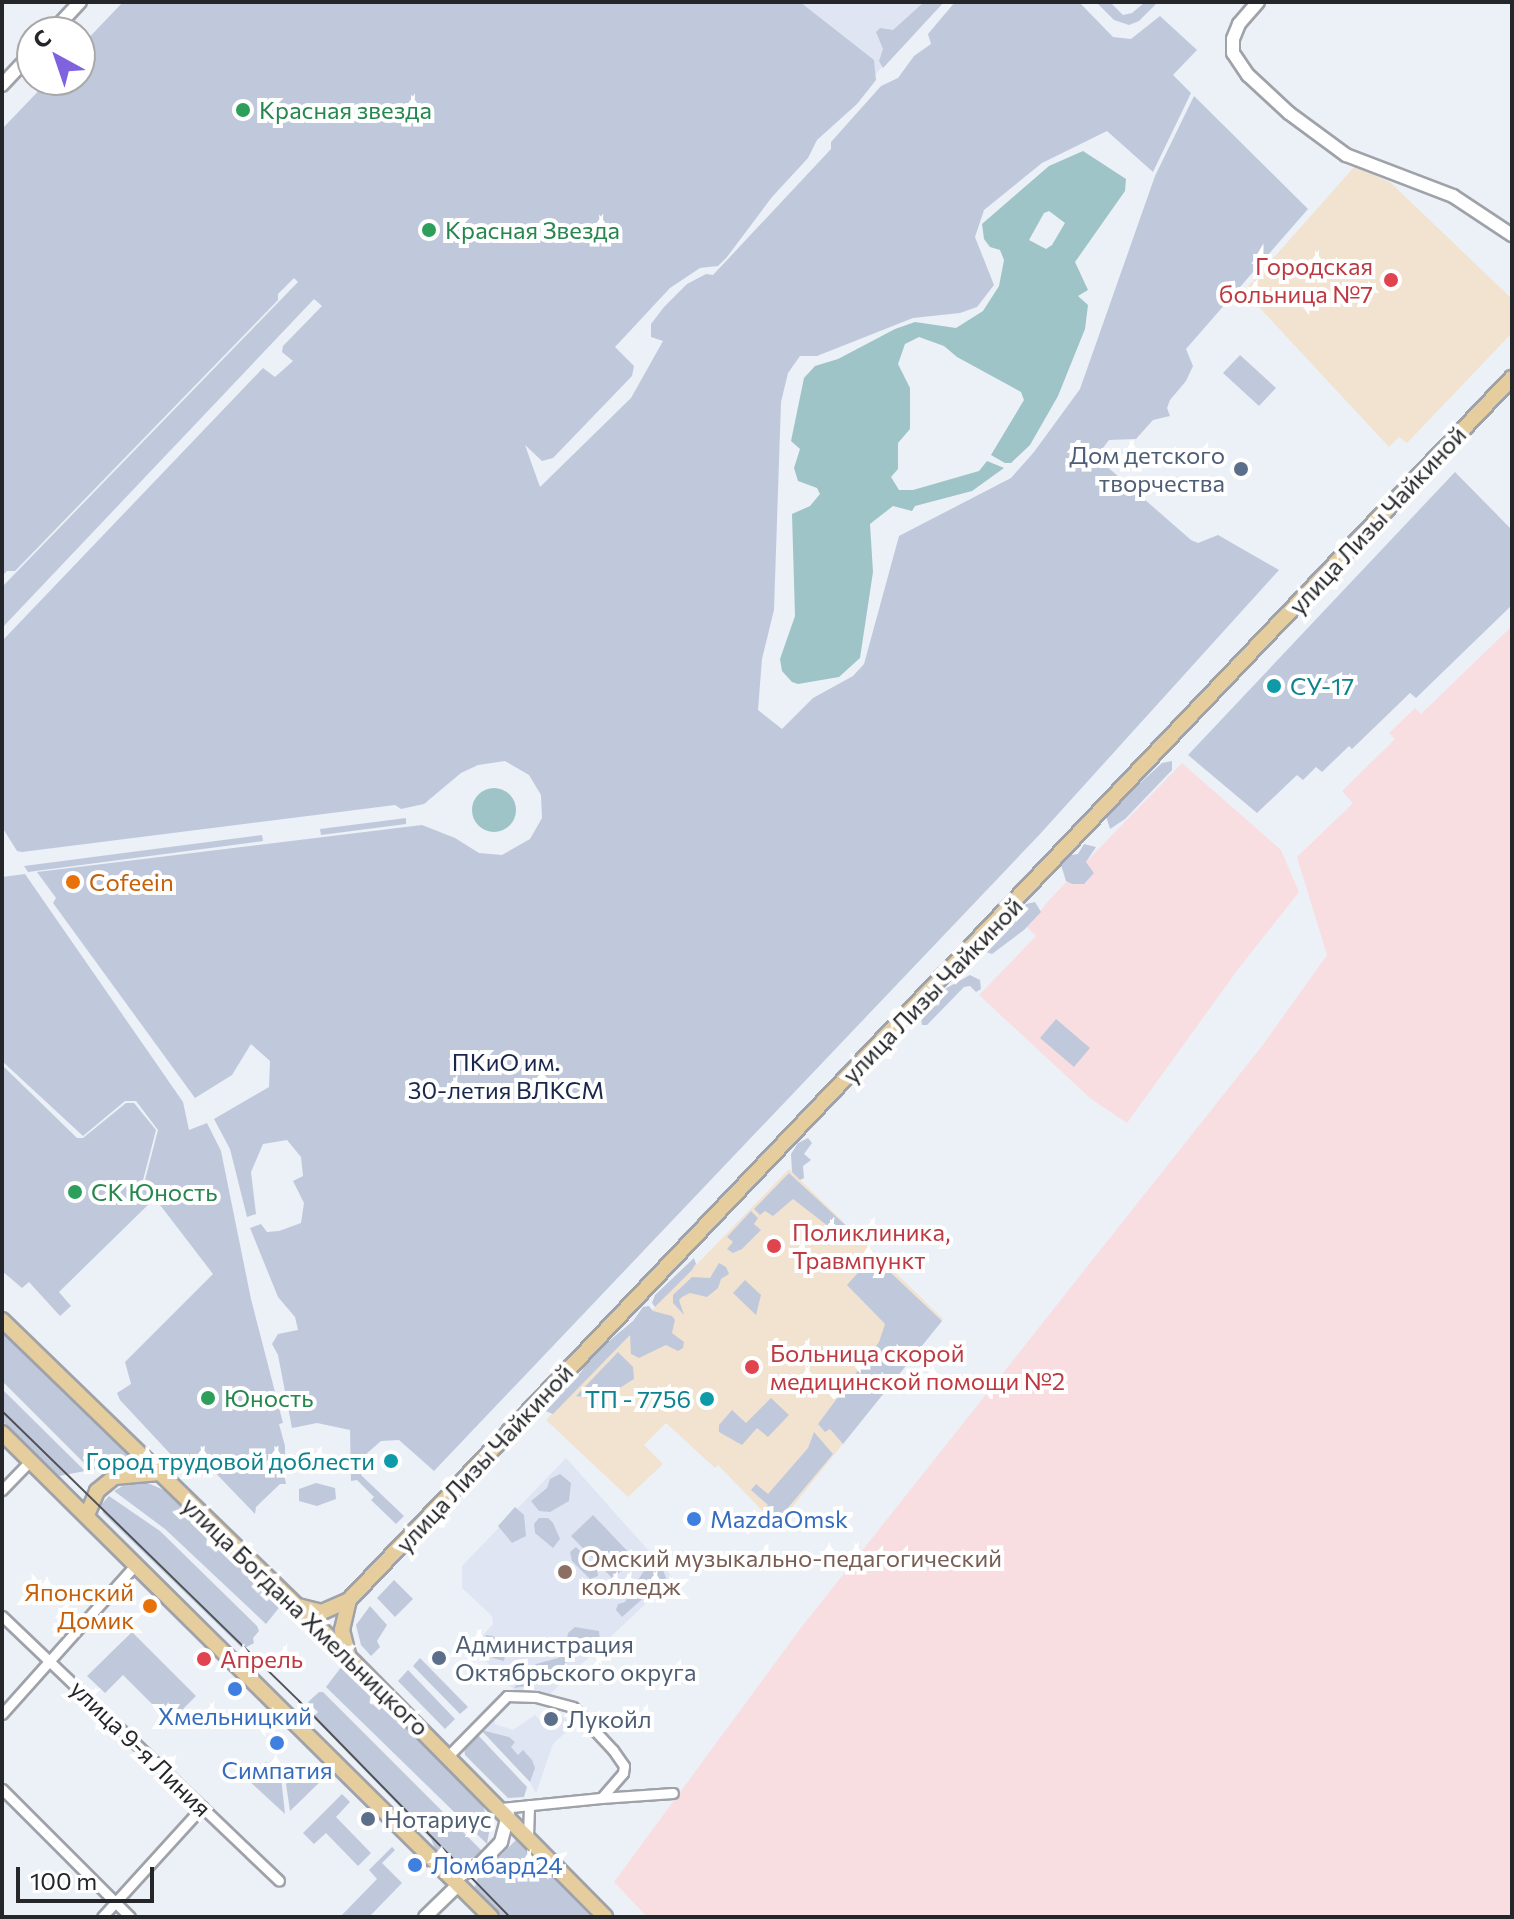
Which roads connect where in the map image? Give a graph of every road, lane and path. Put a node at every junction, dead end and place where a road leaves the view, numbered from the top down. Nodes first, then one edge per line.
1 (1258, 2) edge
2 (16, 70) edge
3 (2, 85) edge
4 (1511, 235) edge
5 (1509, 381) edge
6 (2, 1320) edge
7 (2, 1433) edge
8 (31, 1460) junction
9 (160, 1473) junction
10 (2, 1490) edge
11 (87, 1515) junction
12 (136, 1564) junction
13 (349, 1600) junction
14 (298, 1606) junction
15 (2, 1616) edge
16 (349, 1657) junction
17 (50, 1661) junction
18 (2, 1714) edge
19 (448, 1756) junction
20 (2, 1789) edge
21 (673, 1793) dead end
22 (601, 1798) junction
23 (529, 1805) junction
24 (202, 1807) junction
25 (504, 1812) junction
26 (528, 1836) junction
27 (443, 1868) junction
28 (279, 1881) dead end
29 (459, 1884) junction
30 (114, 1903) junction
31 (102, 1917) edge
32 (130, 1917) edge
33 (425, 1917) edge
34 (491, 1917) edge
35 (605, 1917) edge

1 - 4 main road
2 - 3 main road
5 - 13 main road, улица Лизы Чайкиной
6 - 9 main road, улица Богдана Хмельницкого
7 - 8 main road
8 - 10 street
8 - 11 main road
9 - 11 main road
9 - 14 main road, улица Богдана Хмельницкого
11 - 12 main road
12 - 17 street
12 - 27 main road
13 - 14 main road
13 - 16 main road
14 - 16 main road, улица Богдана Хмельницкого
15 - 17 street, улица 9-я Линия
16 - 19 main road, улица Богдана Хмельницкого
17 - 18 street
17 - 24 street, улица 9-я Линия
19 - 22 street
19 - 25 main road, улица Богдана Хмельницкого
20 - 30 street
21 - 22 street
22 - 23 street
23 - 25 street
23 - 26 street
24 - 28 street, улица 9-я Линия
24 - 30 street
25 - 26 main road, улица Богдана Хмельницкого
25 - 27 main road
26 - 35 main road, улица Богдана Хмельницкого
27 - 29 main road
29 - 33 main road
29 - 34 main road
30 - 31 street
30 - 32 street

